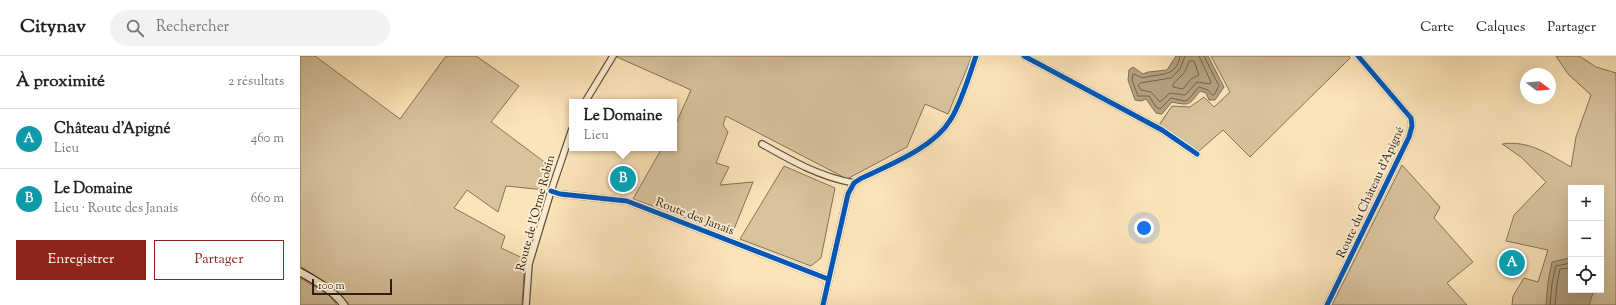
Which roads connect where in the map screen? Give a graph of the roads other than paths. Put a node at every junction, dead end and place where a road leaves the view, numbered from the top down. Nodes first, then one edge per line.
1 (613, 56) edge
2 (976, 56) edge
3 (1024, 56) edge
4 (1358, 56) edge
5 (587, 99) edge
6 (569, 138) edge
7 (762, 144) dead end
8 (1197, 154) dead end
9 (854, 183) junction
10 (551, 190) junction
11 (300, 272) edge
12 (828, 279) junction
13 (344, 305) edge
14 (526, 305) edge
15 (823, 305) edge
16 (1327, 305) edge

1 - 5 street
2 - 9 street
3 - 8 street
4 - 16 street, Route du Château d'Apigné
6 - 10 street, Route de l'Orme Robin
7 - 9 street
9 - 12 street
10 - 12 street, Route des Janais
10 - 14 street, Route de l'Orme Robin
11 - 13 street
12 - 15 street

